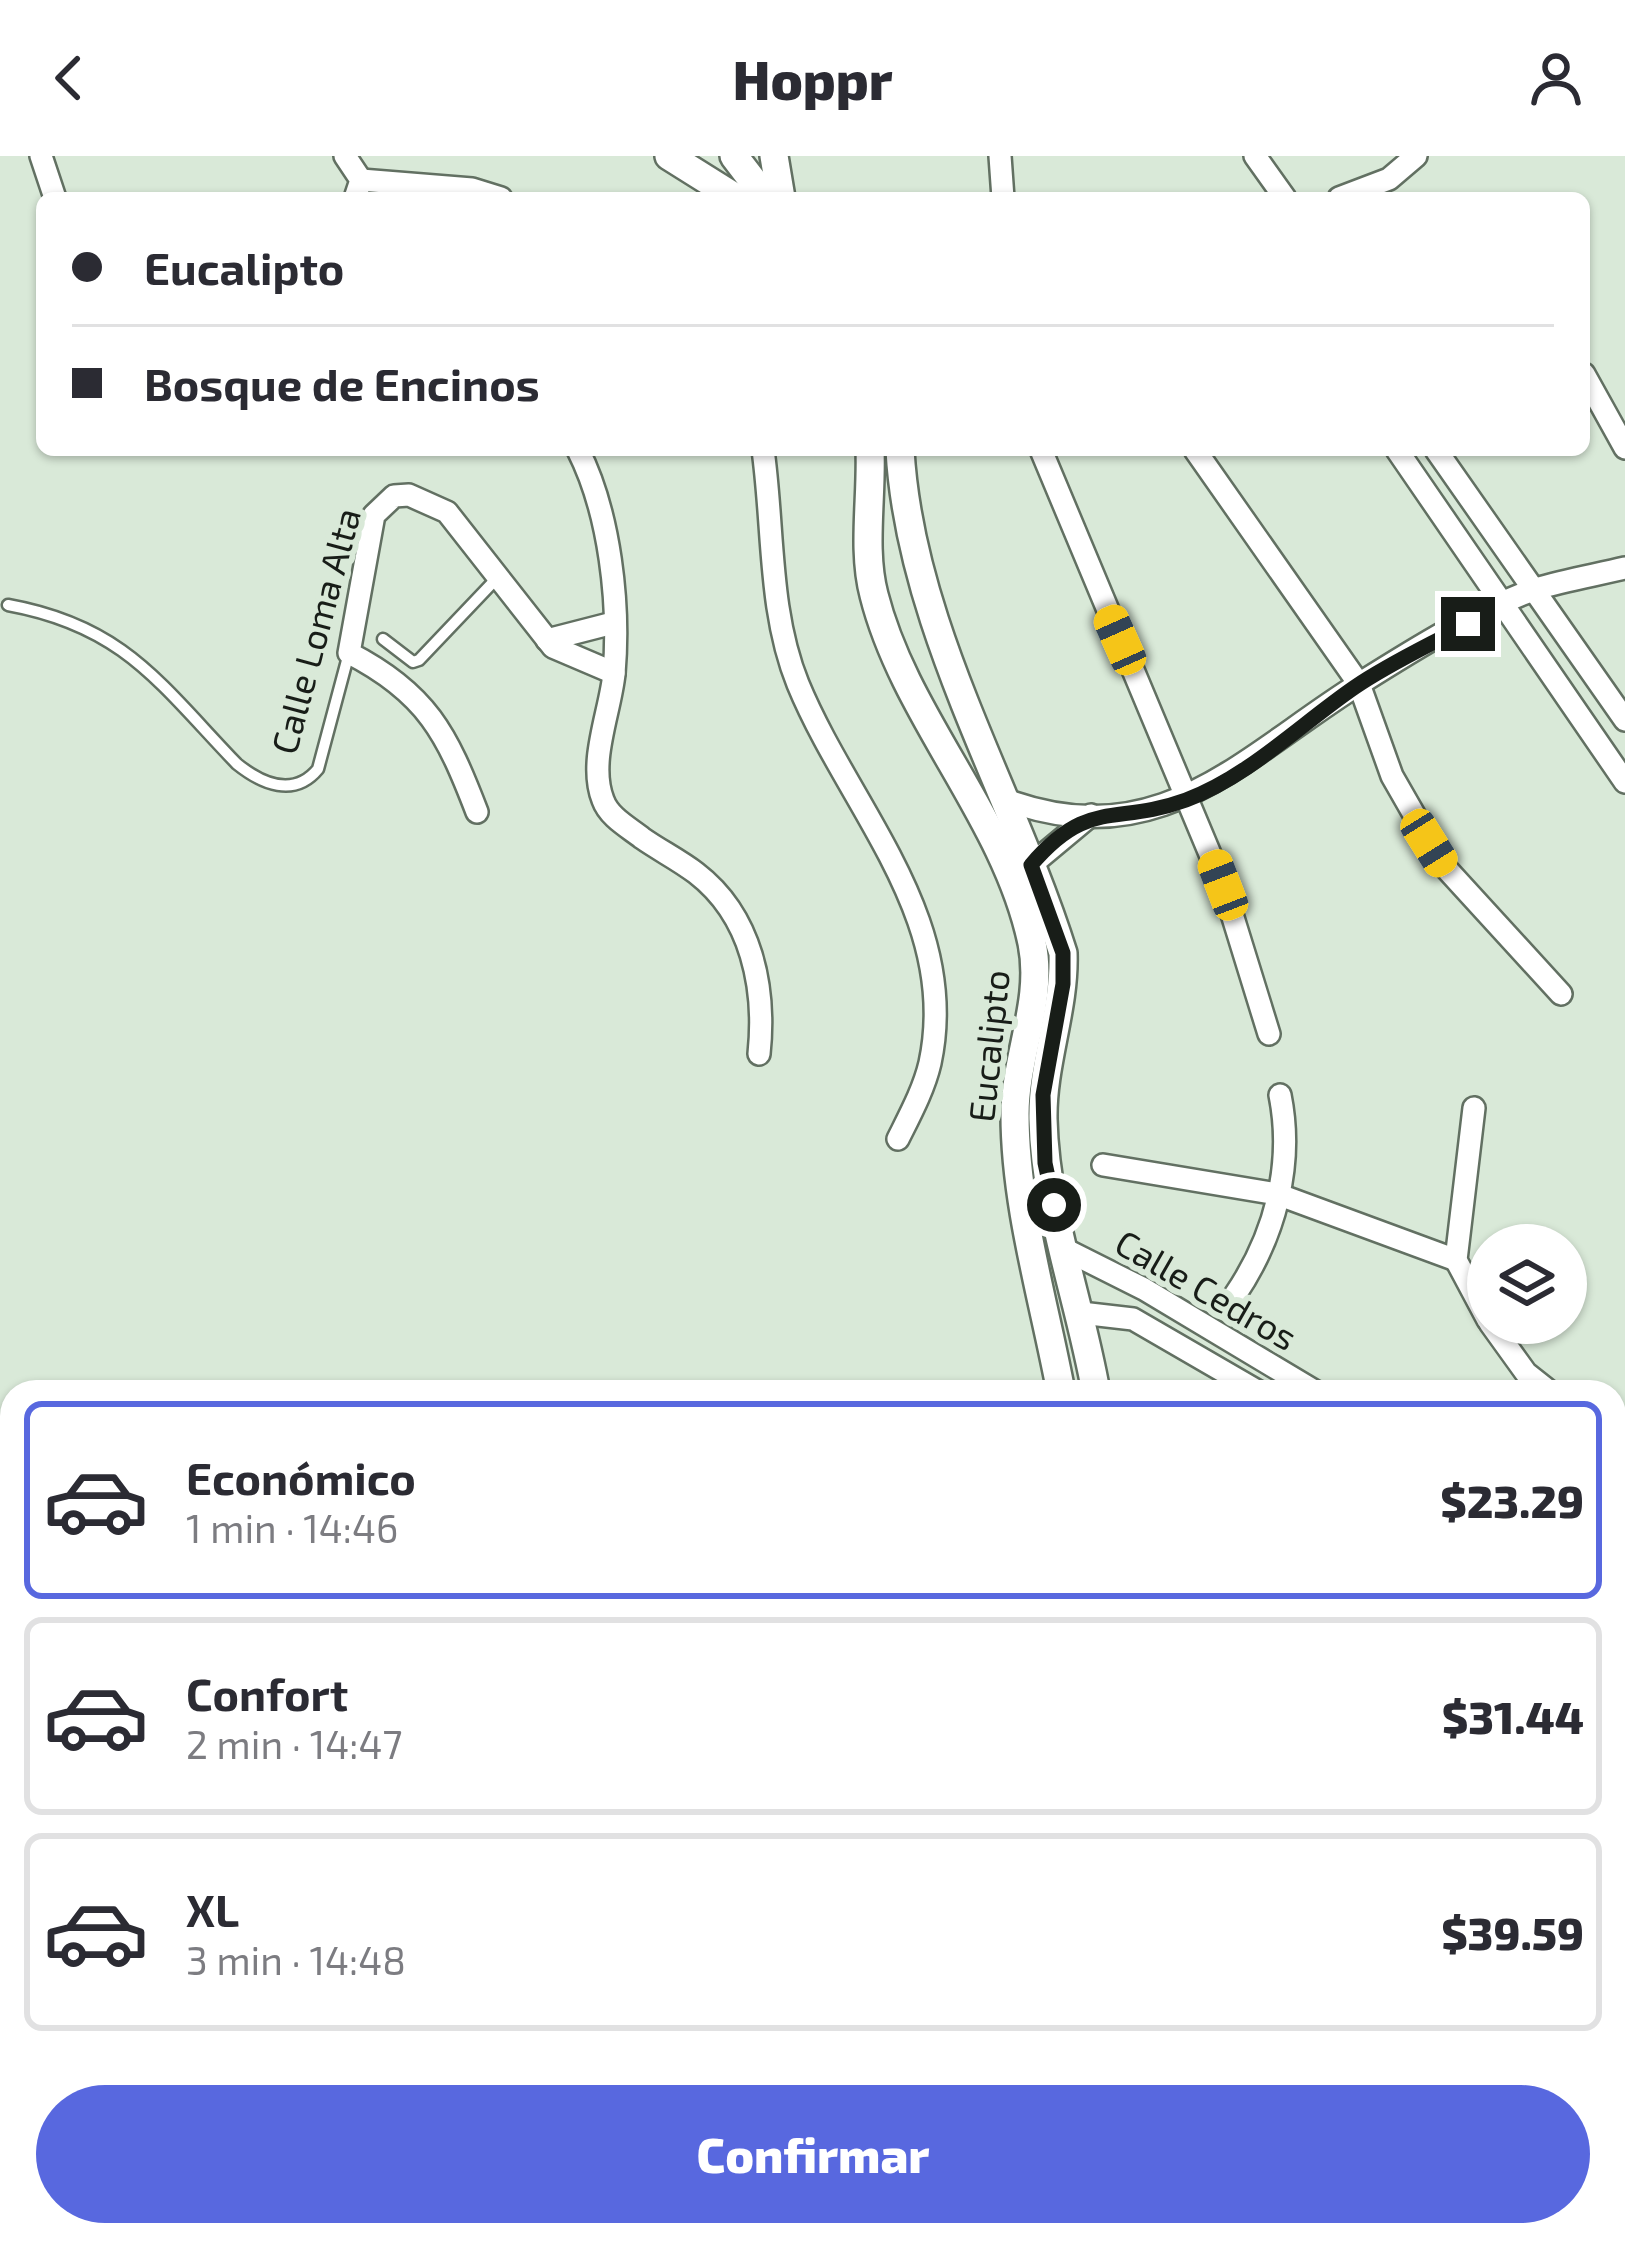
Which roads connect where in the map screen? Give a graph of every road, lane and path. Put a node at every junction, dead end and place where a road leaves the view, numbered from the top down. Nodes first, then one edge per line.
1 (40, 156) edge
2 (345, 156) edge
3 (669, 156) edge
4 (712, 156) edge
5 (734, 156) edge
6 (773, 156) edge
7 (1000, 156) edge
8 (1255, 156) edge
9 (1416, 156) edge
10 (358, 189) edge
11 (53, 192) edge
12 (482, 192) edge
13 (730, 192) edge
14 (736, 192) edge
15 (761, 192) edge
16 (780, 192) edge
17 (1003, 192) edge
18 (1281, 192) edge
19 (1355, 192) edge
20 (1590, 385) edge
21 (1625, 448) edge
22 (580, 456) edge
23 (764, 456) edge
24 (870, 456) edge
25 (901, 456) edge
26 (1044, 456) edge
27 (1199, 456) edge
28 (1401, 456) edge
29 (1440, 456) edge
30 (1625, 568) edge
31 (501, 574) junction
32 (1536, 590) junction
33 (1504, 604) junction
34 (8, 605) dead end
35 (613, 623) junction
36 (383, 639) dead end
37 (547, 640) junction
38 (349, 653) junction
39 (614, 673) junction
40 (1359, 684) junction
41 (1625, 719) edge
42 (1625, 782) edge
43 (1189, 799) junction
44 (1006, 800) junction
45 (477, 812) dead end
46 (1091, 815) junction
47 (1031, 865) junction
48 (1561, 994) dead end
49 (1269, 1034) dead end
50 (759, 1054) dead end
51 (1280, 1095) dead end
52 (1474, 1108) dead end
53 (898, 1139) dead end
54 (1103, 1165) dead end
55 (1277, 1194) junction
56 (1062, 1248) junction
57 (1456, 1260) junction
58 (1467, 1280) edge
59 (1144, 1289) junction
60 (1235, 1295) dead end
61 (1081, 1313) junction
62 (1133, 1319) junction
63 (1502, 1344) edge
64 (1059, 1380) edge
65 (1094, 1380) edge
66 (1238, 1380) edge
67 (1296, 1380) edge
68 (1523, 1380) edge

1 - 11 street
2 - 10 street
3 - 13 street
4 - 14 street
5 - 15 street
6 - 16 street
7 - 17 street
8 - 18 street
9 - 19 street
10 - 12 street
20 - 21 street
22 - 35 street
23 - 53 street
24 - 64 street, Eucalipto
25 - 44 street, Eucalipto
26 - 43 street
27 - 40 street
28 - 33 street
29 - 32 street
30 - 32 street
31 - 36 lane
31 - 37 street, Calle Loma Alta
31 - 38 street, Calle Loma Alta
32 - 33 street
32 - 41 street
33 - 40 street
33 - 42 street
34 - 38 lane, Calle Loma Alta
35 - 37 street
35 - 39 street
37 - 39 street, Calle Loma Alta
38 - 45 street
39 - 50 street
40 - 43 street
40 - 48 street
43 - 46 street
43 - 49 street
44 - 46 street
44 - 47 street, Eucalipto
46 - 47 street
47 - 56 street, Eucalipto
51 - 55 street
52 - 57 street
54 - 55 street
55 - 57 street
55 - 60 street
56 - 59 street, Calle Cedros
56 - 61 street, Eucalipto
57 - 58 street
59 - 62 street
59 - 67 street, Calle Cedros
61 - 62 street, Calle Cedros
61 - 65 street, Eucalipto
62 - 66 street, Calle Cedros
63 - 68 street

